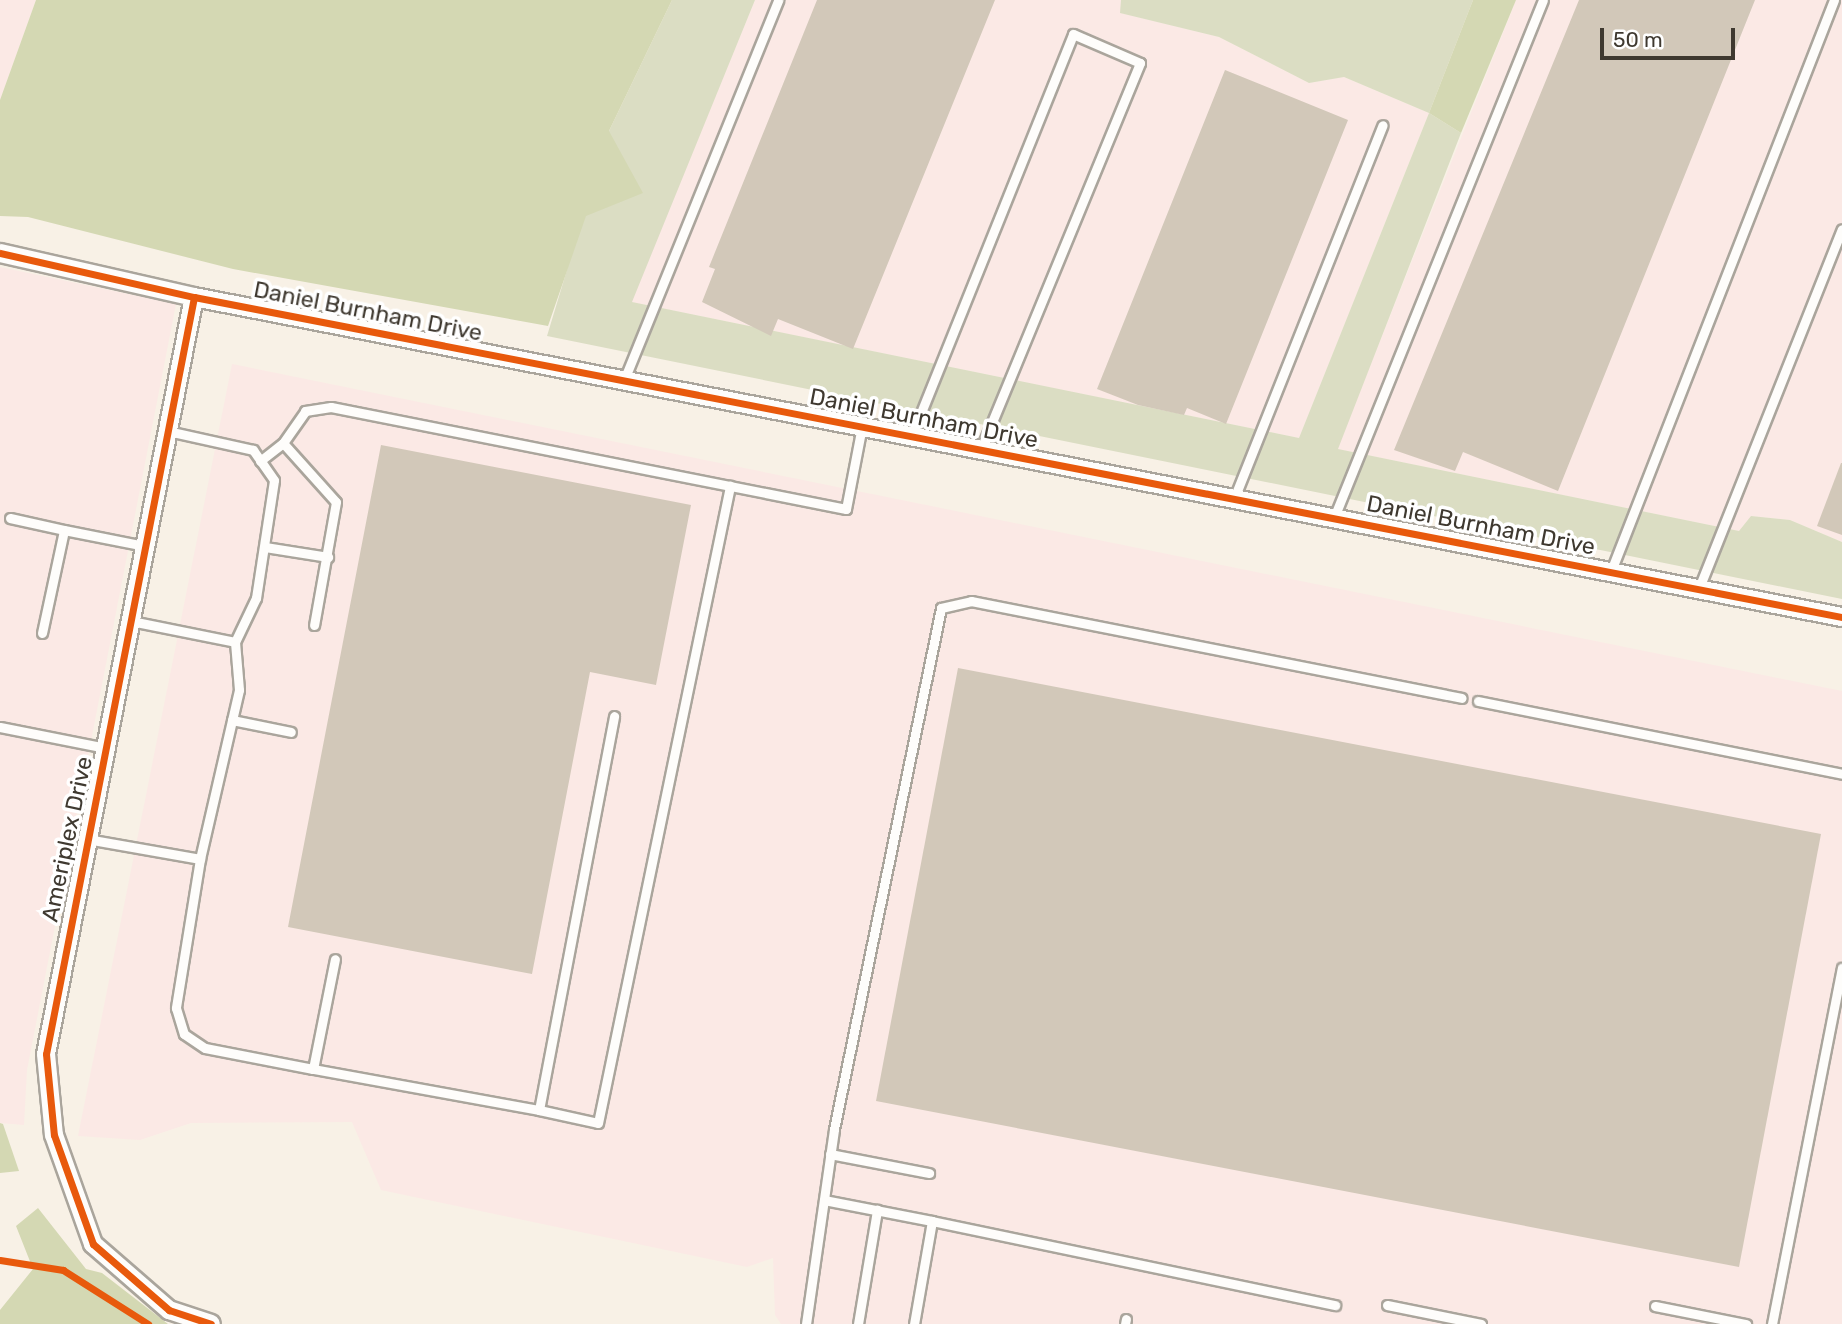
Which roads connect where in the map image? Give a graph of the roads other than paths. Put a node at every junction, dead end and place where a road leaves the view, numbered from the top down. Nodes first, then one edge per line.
1 (778, 0) edge
2 (1542, 0) edge
3 (1834, 0) edge
4 (1383, 125) dead end
5 (1842, 229) edge
6 (0, 253) edge
7 (194, 297) junction
8 (624, 380) junction
9 (862, 426) junction
10 (168, 431) junction
11 (912, 435) junction
12 (282, 443) junction
13 (981, 448) junction
14 (260, 461) junction
15 (730, 486) junction
16 (1235, 496) junction
17 (1335, 515) junction
18 (10, 518) dead end
19 (64, 530) junction
20 (145, 546) junction
21 (265, 547) junction
22 (328, 556) junction
23 (1611, 571) junction
24 (1699, 588) junction
25 (1842, 617) edge
26 (131, 621) junction
27 (314, 625) dead end
28 (42, 633) dead end
29 (235, 642) junction
30 (1462, 698) dead end
31 (1478, 701) dead end
32 (614, 716) dead end
33 (232, 720) junction
34 (0, 727) edge
35 (291, 732) dead end
36 (106, 748) junction
37 (1842, 774) edge
38 (85, 839) junction
39 (201, 859) junction
40 (335, 959) dead end
41 (1842, 968) edge
42 (313, 1069) junction
43 (539, 1111) junction
44 (831, 1154) junction
45 (929, 1173) dead end
46 (824, 1200) junction
47 (877, 1210) junction
48 (932, 1221) junction
49 (1335, 1305) dead end
50 (1387, 1305) dead end
51 (1655, 1306) dead end
52 (211, 1324) edge
53 (806, 1324) edge
54 (858, 1324) edge
55 (914, 1324) edge
56 (1481, 1324) edge
57 (1746, 1324) edge
58 (1772, 1324) edge

1 - 8 lane
2 - 17 lane
3 - 23 lane
4 - 16 lane
5 - 24 lane
6 - 7 street, Daniel Burnham Drive
7 - 8 street, Daniel Burnham Drive
7 - 10 street, Ameriplex Drive
8 - 9 street, Daniel Burnham Drive
9 - 11 street, Daniel Burnham Drive
9 - 15 lane
10 - 14 lane
10 - 20 street, Ameriplex Drive
11 - 13 street, Daniel Burnham Drive
11 - 13 lane
12 - 14 lane
12 - 15 lane
12 - 22 lane
13 - 16 street, Daniel Burnham Drive
14 - 21 lane
15 - 43 lane
16 - 17 street, Daniel Burnham Drive
17 - 23 street, Daniel Burnham Drive
18 - 19 lane
19 - 20 lane
19 - 28 lane
20 - 26 street, Ameriplex Drive
21 - 22 lane
21 - 29 lane
22 - 27 lane
23 - 24 street, Daniel Burnham Drive
24 - 25 street, Daniel Burnham Drive
26 - 29 lane
26 - 36 street, Ameriplex Drive
29 - 33 lane
30 - 44 lane
31 - 37 lane
32 - 43 lane
33 - 35 lane
33 - 39 lane
34 - 36 lane
36 - 38 street, Ameriplex Drive
38 - 39 lane
38 - 52 street, Ameriplex Drive
39 - 42 lane
40 - 42 lane
41 - 58 lane
42 - 43 lane
44 - 45 lane
44 - 46 lane
46 - 47 lane
46 - 53 lane
47 - 48 lane
47 - 54 lane
48 - 49 lane
48 - 55 lane
50 - 56 lane
51 - 57 lane

